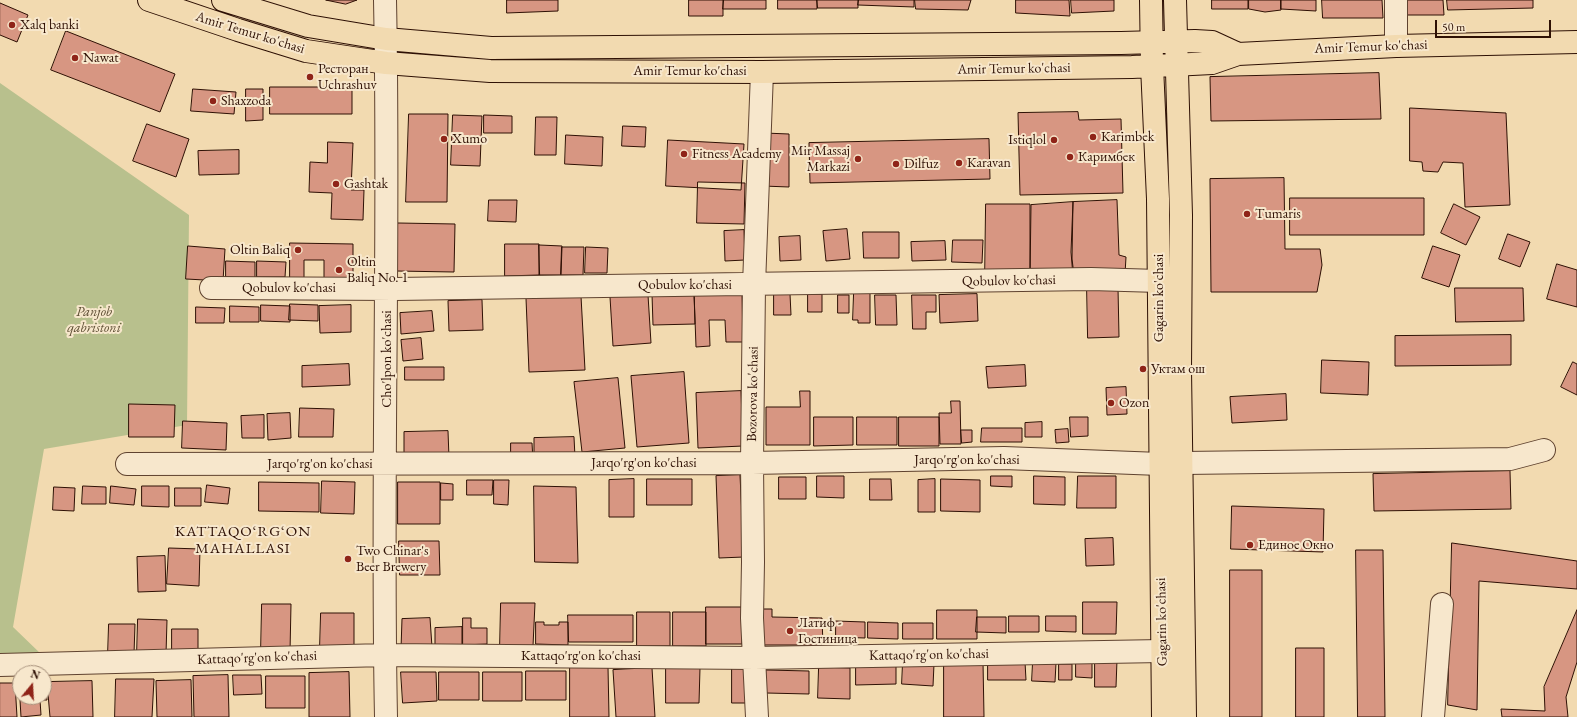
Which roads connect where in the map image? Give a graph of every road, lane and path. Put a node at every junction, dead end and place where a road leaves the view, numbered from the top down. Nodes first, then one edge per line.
1 (149, 0) edge
2 (223, 0) edge
3 (385, 0) edge
4 (1152, 0) edge
5 (1175, 0) edge
6 (1396, 0) edge
7 (386, 39) junction
8 (1175, 41) junction
9 (1152, 42) junction
10 (1577, 42) edge
11 (1396, 46) junction
12 (1238, 54) junction
13 (386, 63) junction
14 (1176, 65) junction
15 (1152, 66) junction
16 (762, 72) junction
17 (1159, 281) junction
18 (754, 285) junction
19 (211, 288) dead end
20 (387, 288) junction
21 (1544, 450) dead end
22 (752, 463) junction
23 (1183, 463) junction
24 (127, 464) dead end
25 (1160, 464) junction
26 (386, 465) junction
27 (1442, 604) dead end
28 (1162, 652) junction
29 (385, 655) junction
30 (755, 658) junction
31 (0, 665) edge
32 (386, 717) edge
33 (757, 717) edge
34 (1163, 717) edge
35 (1186, 717) edge
36 (1433, 717) edge

1 - 13 main road, Amir Temur ko'chasi
2 - 7 main road, Amir Temur ko'chasi
3 - 7 street, Cho'lpon ko'chasi
4 - 9 main road, Gagarin ko'chasi
5 - 8 main road, Gagarin ko'chasi
6 - 11 street
7 - 9 main road, Amir Temur ko'chasi
7 - 13 street, Cho'lpon ko'chasi
8 - 9 main road, Amir Temur ko'chasi
8 - 12 main road, Amir Temur ko'chasi
8 - 14 main road, Gagarin ko'chasi
9 - 15 main road, Gagarin ko'chasi
10 - 11 main road, Amir Temur ko'chasi
11 - 12 main road, Amir Temur ko'chasi
12 - 14 main road, Amir Temur ko'chasi
13 - 16 main road, Amir Temur ko'chasi
13 - 20 street, Cho'lpon ko'chasi
14 - 15 main road, Amir Temur ko'chasi
14 - 23 main road, Gagarin ko'chasi
15 - 16 main road, Amir Temur ko'chasi
15 - 17 main road, Gagarin ko'chasi
16 - 18 street, Bozorova ko'chasi
17 - 18 street, Qobulov ko'chasi
17 - 25 main road, Gagarin ko'chasi
18 - 20 street, Qobulov ko'chasi
18 - 22 street, Bozorova ko'chasi
19 - 20 street, Qobulov ko'chasi
20 - 26 street, Cho'lpon ko'chasi
21 - 23 street
22 - 25 street, Jarqo'rg'on ko'chasi
22 - 26 street, Jarqo'rg'on ko'chasi
22 - 30 street, Bozorova ko'chasi
23 - 35 main road, Gagarin ko'chasi
24 - 26 street, Jarqo'rg'on ko'chasi
25 - 28 main road, Gagarin ko'chasi
26 - 29 street, Cho'lpon ko'chasi
27 - 36 street
28 - 30 street, Kattaqo'rg'on ko'chasi
28 - 34 main road, Gagarin ko'chasi
29 - 30 street, Kattaqo'rg'on ko'chasi
29 - 31 street, Kattaqo'rg'on ko'chasi
29 - 32 street, Cho'lpon ko'chasi
30 - 33 street, Bozorova ko'chasi

